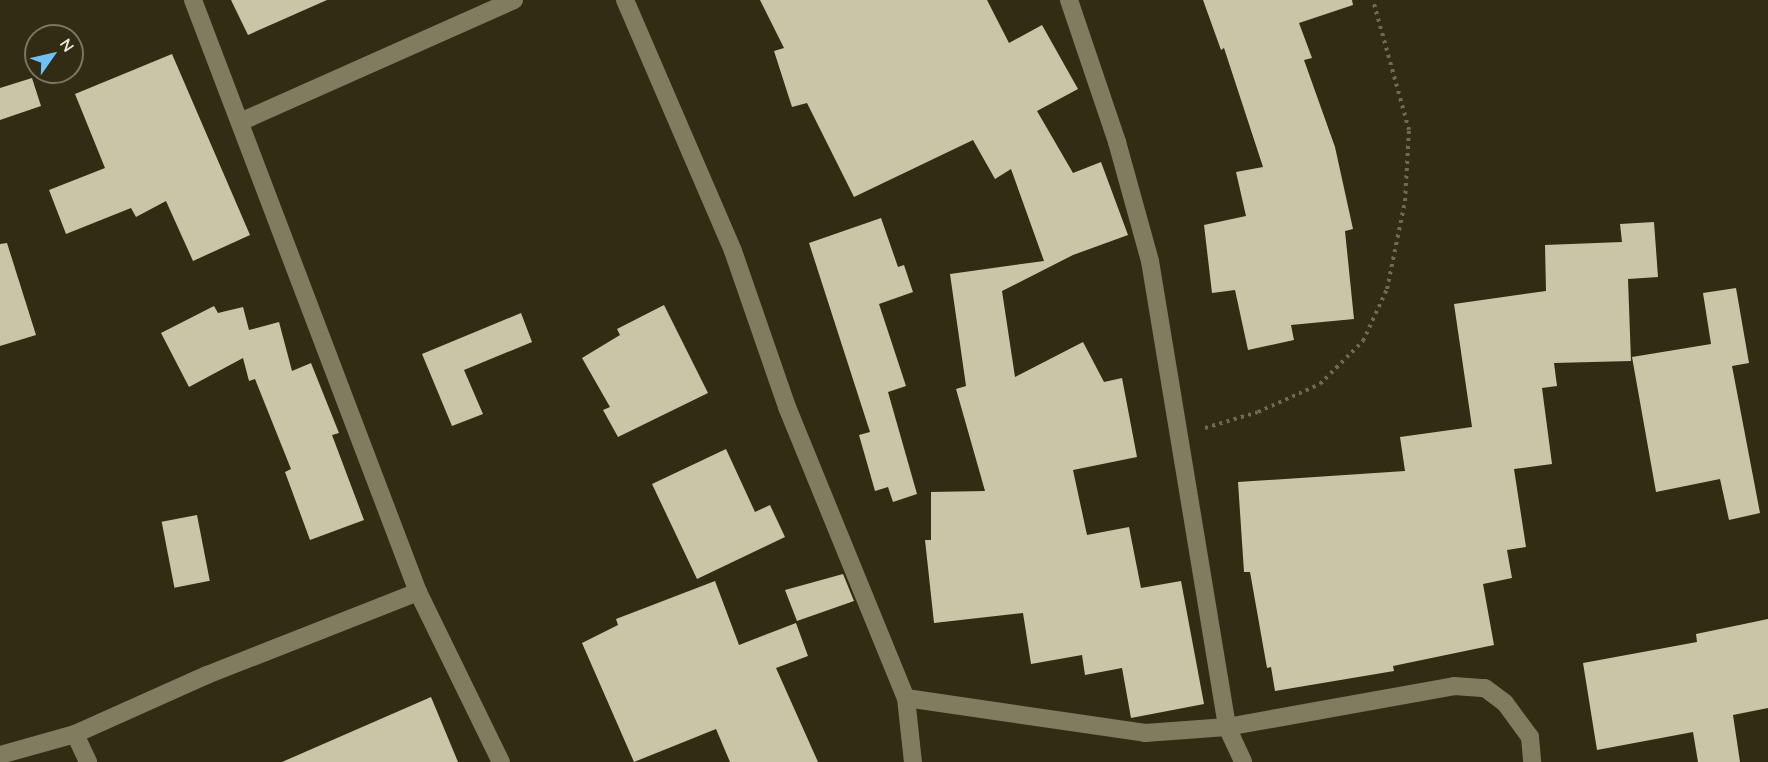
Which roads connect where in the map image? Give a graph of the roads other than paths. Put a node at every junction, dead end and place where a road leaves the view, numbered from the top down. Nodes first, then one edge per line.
1 (193, 0) edge
2 (514, 0) edge
3 (624, 0) edge
4 (1069, 0) edge
5 (240, 122) junction
6 (418, 592) junction
7 (906, 698) junction
8 (1227, 728) junction
9 (75, 734) junction
10 (0, 755) edge
11 (88, 762) edge
12 (501, 762) edge
13 (913, 762) edge
14 (1243, 762) edge
15 (1532, 762) edge

1 - 5 street
2 - 5 street
3 - 7 street
4 - 8 street
5 - 6 street
6 - 9 street
6 - 12 street
7 - 8 street
7 - 13 street
8 - 14 street
8 - 15 street
9 - 10 street
9 - 11 street

